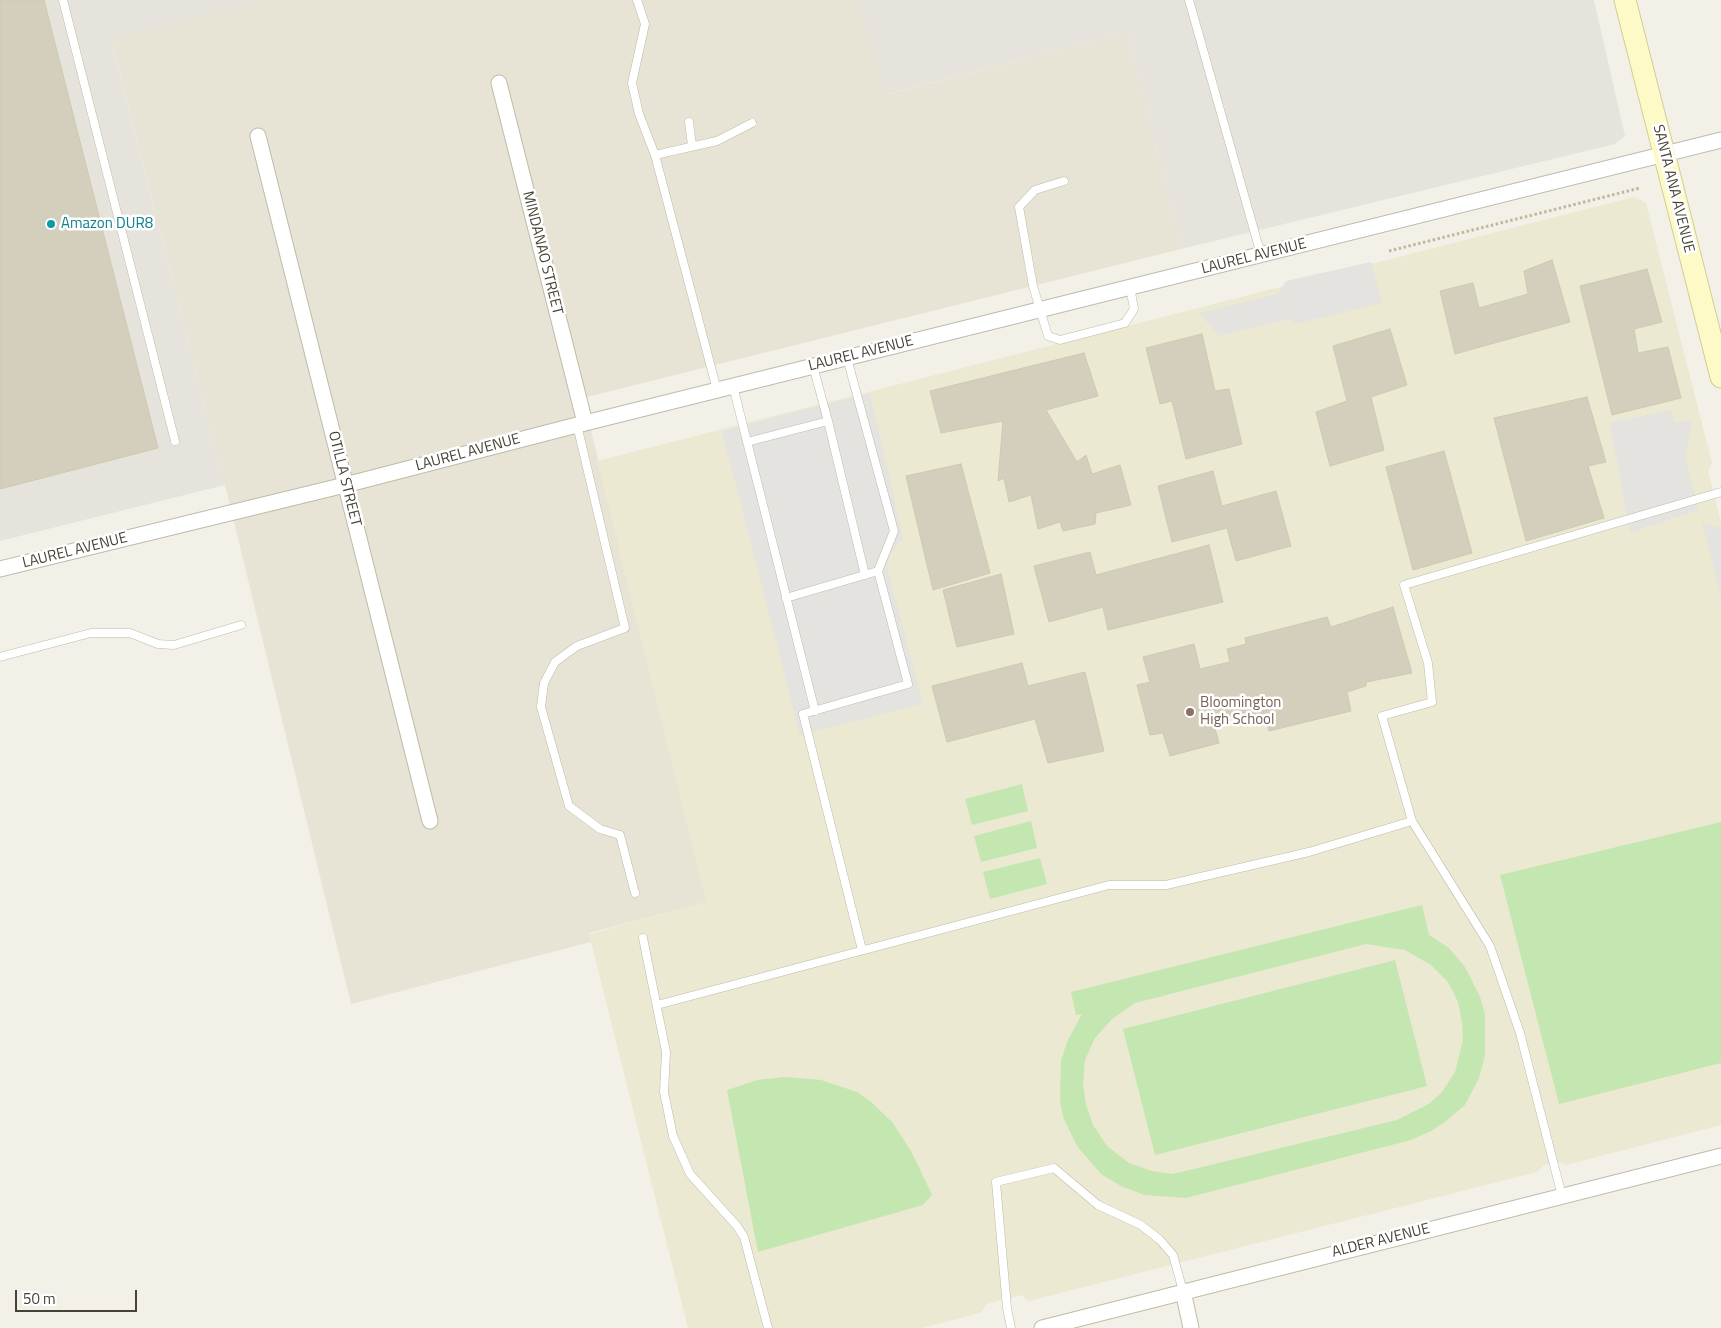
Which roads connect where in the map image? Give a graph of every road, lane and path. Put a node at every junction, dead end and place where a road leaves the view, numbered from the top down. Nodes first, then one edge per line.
1 (63, 0) edge
2 (637, 0) edge
3 (1189, 0) edge
4 (1625, 0) edge
5 (499, 83) dead end
6 (689, 122) dead end
7 (752, 123) dead end
8 (258, 136) dead end
9 (1721, 140) edge
10 (692, 146) junction
11 (655, 155) junction
12 (1664, 155) junction
13 (1064, 181) dead end
14 (1640, 188) dead end
15 (1389, 251) dead end
16 (1261, 255) junction
17 (1130, 288) junction
18 (1040, 310) junction
19 (847, 358) junction
20 (813, 366) junction
21 (1721, 377) edge
22 (733, 386) junction
23 (717, 390) junction
24 (828, 421) junction
25 (581, 424) junction
26 (175, 441) dead end
27 (747, 442) junction
28 (345, 485) junction
29 (1721, 492) edge
30 (0, 569) edge
31 (878, 571) junction
32 (865, 575) junction
33 (786, 598) junction
34 (241, 625) dead end
35 (0, 657) edge
36 (815, 711) junction
37 (430, 822) dead end
38 (1412, 822) junction
39 (635, 893) dead end
40 (643, 938) dead end
41 (862, 950) junction
42 (657, 1005) junction
43 (1721, 1156) edge
44 (1562, 1196) junction
45 (1183, 1291) junction
46 (768, 1328) edge
47 (1012, 1328) edge
48 (1042, 1328) edge
49 (1191, 1328) edge

1 - 26 lane
2 - 11 lane
3 - 16 lane
4 - 12 street, SANTA ANA AVENUE
5 - 25 street, MINDANAO STREET
6 - 10 lane
7 - 10 lane
8 - 28 street, OTILLA STREET
9 - 12 street, LAUREL AVENUE
10 - 11 lane
11 - 23 lane
12 - 16 street, LAUREL AVENUE
12 - 21 street, SANTA ANA AVENUE
13 - 18 lane
14 - 15 path
16 - 17 street, LAUREL AVENUE
17 - 18 street, LAUREL AVENUE
17 - 18 lane
18 - 19 street, LAUREL AVENUE
19 - 20 street, LAUREL AVENUE
19 - 31 lane
20 - 22 street, LAUREL AVENUE
20 - 24 lane
22 - 23 street, LAUREL AVENUE
22 - 27 lane
23 - 25 street, LAUREL AVENUE
24 - 27 lane
24 - 32 lane
25 - 28 street, LAUREL AVENUE
25 - 39 lane
27 - 33 lane
28 - 30 street, LAUREL AVENUE
28 - 37 street, OTILLA STREET
29 - 38 lane
31 - 32 lane
31 - 36 lane
32 - 33 lane
33 - 36 lane
34 - 35 lane
36 - 41 lane
38 - 41 lane
38 - 44 lane
40 - 42 lane
41 - 42 lane
42 - 46 lane
43 - 44 street, ALDER AVENUE
44 - 45 street, ALDER AVENUE
45 - 47 lane
45 - 48 street, ALDER AVENUE
45 - 49 street

